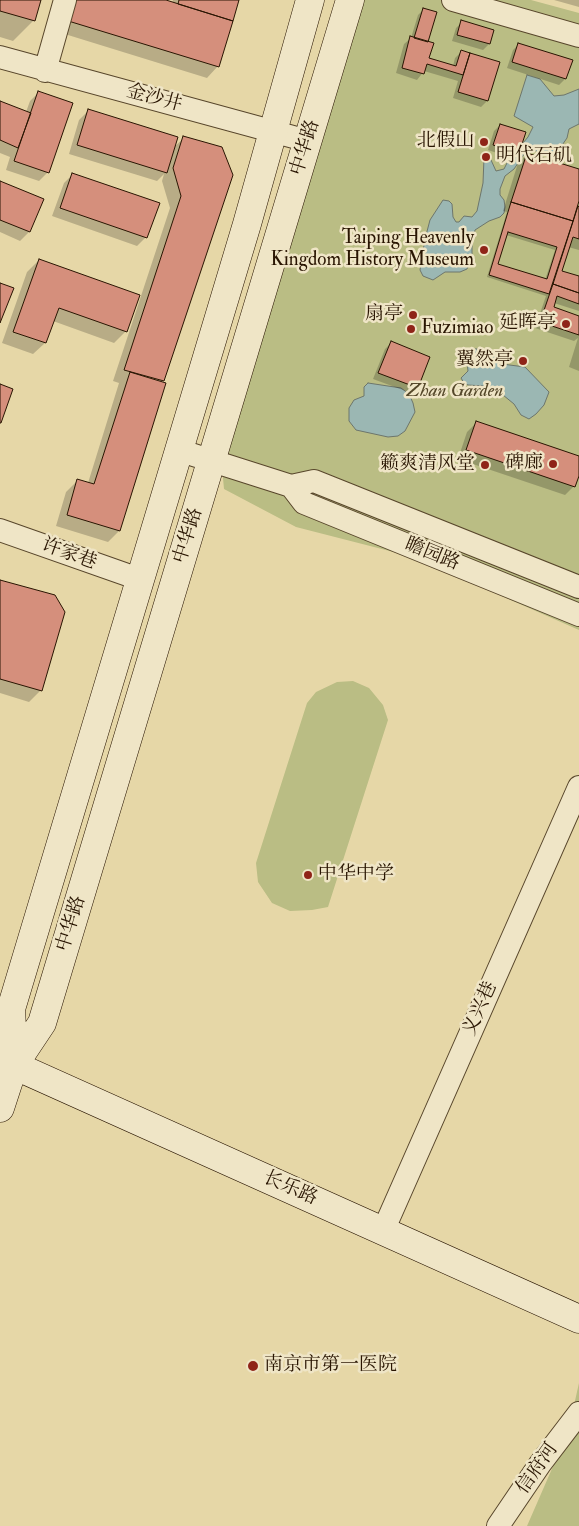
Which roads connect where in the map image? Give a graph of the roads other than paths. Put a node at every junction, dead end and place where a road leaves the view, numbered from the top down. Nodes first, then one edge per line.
1 (65, 0) edge
2 (310, 0) edge
3 (350, 0) edge
4 (453, 0) edge
5 (579, 36) edge
6 (0, 57) edge
7 (45, 70) junction
8 (272, 131) junction
9 (308, 141) junction
10 (178, 450) junction
11 (291, 486) junction
12 (0, 530) edge
13 (139, 579) junction
14 (579, 587) edge
15 (579, 615) edge
16 (578, 793) edge
17 (7, 1062) edge
18 (0, 1108) edge
19 (383, 1231) junction
20 (579, 1319) edge
21 (579, 1413) edge
22 (498, 1526) edge

1 - 7 street
2 - 8 main road, 中华路
3 - 9 main road, 中华路
4 - 5 street
6 - 7 street, 金沙井
7 - 8 street, 金沙井
8 - 9 street, 金沙井
8 - 10 main road, 中华路
9 - 17 main road, 中华路
10 - 11 street, 瞻园路
10 - 13 main road, 中华路
11 - 14 street, 瞻园路
11 - 15 street, 瞻园路
12 - 13 street, 许家巷
13 - 17 main road, 中华路
16 - 19 street, 义兴巷
17 - 18 main road, 中华路
17 - 19 main road, 长乐路
19 - 20 main road, 长乐路
21 - 22 street, 信府河

